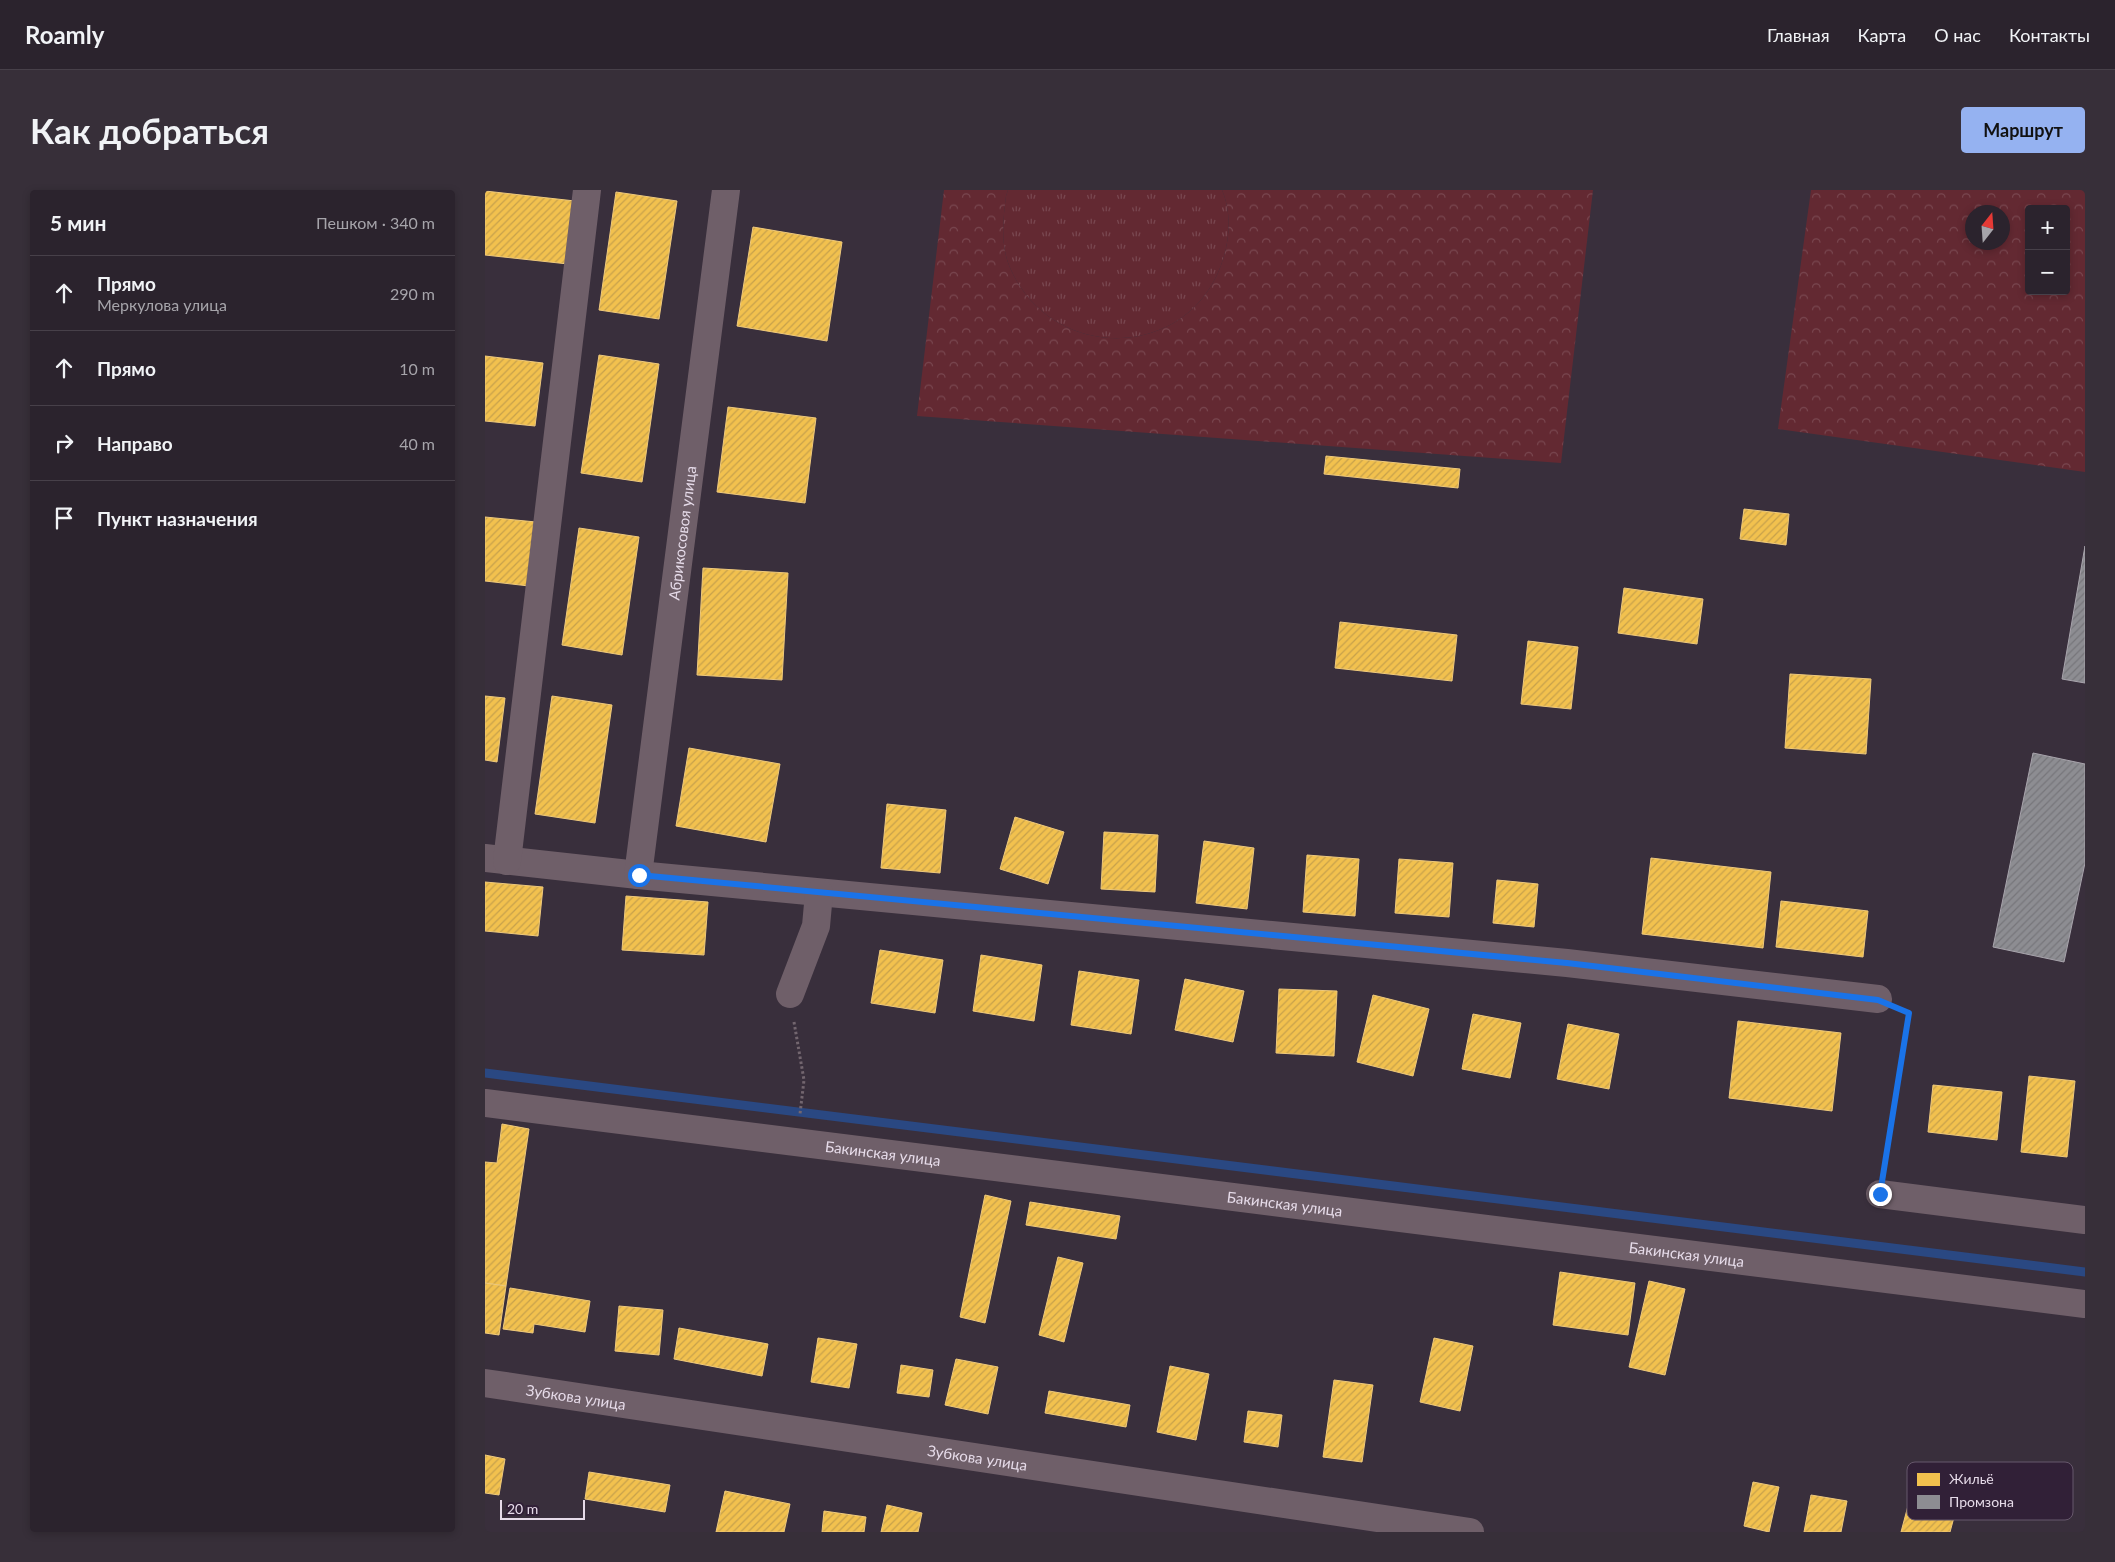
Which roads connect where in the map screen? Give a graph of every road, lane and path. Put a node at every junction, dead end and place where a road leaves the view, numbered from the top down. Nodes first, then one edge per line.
1 (587, 190) edge
2 (726, 190) edge
3 (496, 859) edge
4 (639, 875) junction
5 (819, 892) junction
6 (790, 994) joint
7 (1878, 1000) joint
8 (804, 1080) dead end
9 (485, 1104) edge
10 (1880, 1194) joint
11 (2085, 1220) edge
12 (2085, 1304) edge
13 (485, 1383) edge
14 (1470, 1532) edge

1 - 3 street
2 - 4 street, Абрикосовоя улица
3 - 4 street
4 - 5 street
5 - 6 street
5 - 7 street
6 - 8 path
7 - 10 path
9 - 12 street, Бакинская улица
10 - 11 street
13 - 14 street, Зубкова улица

